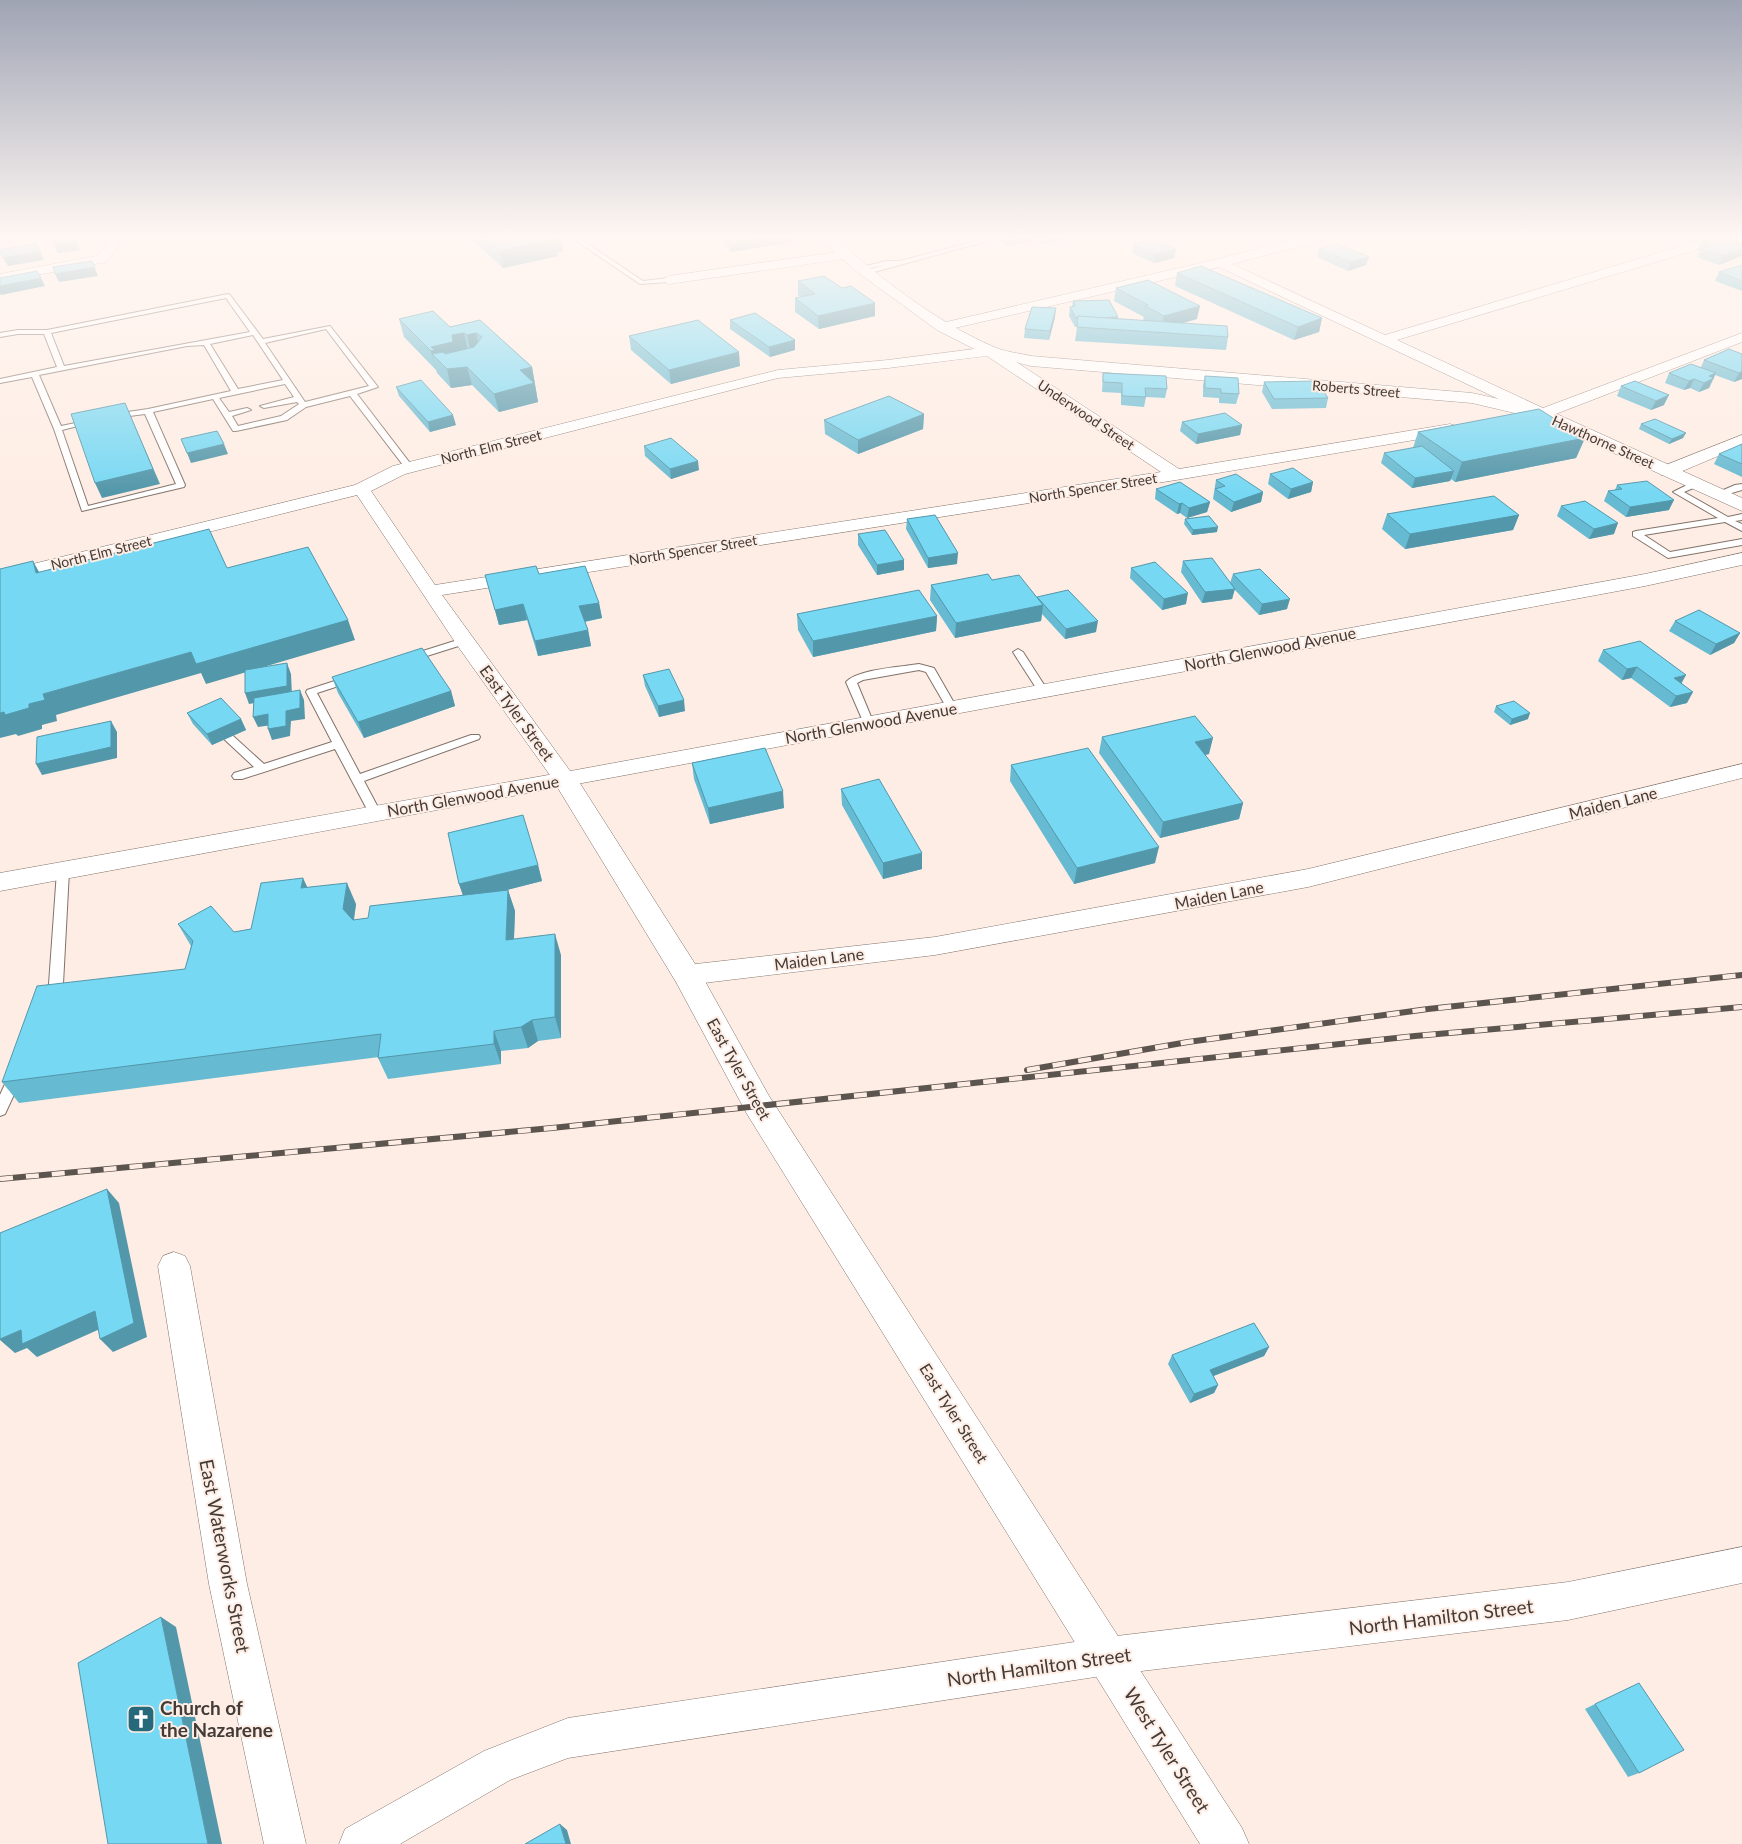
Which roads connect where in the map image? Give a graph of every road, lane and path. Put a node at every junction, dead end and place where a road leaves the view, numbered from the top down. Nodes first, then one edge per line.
1 (97, 322) edge
2 (246, 322) edge
3 (935, 322) edge
4 (963, 322) edge
5 (1345, 322) edge
6 (1443, 322) edge
7 (942, 327) junction
8 (47, 332) junction
9 (254, 333) junction
10 (0, 335) edge
11 (1742, 337) edge
12 (1383, 340) junction
13 (260, 342) junction
14 (206, 343) junction
15 (990, 351) junction
16 (61, 368) junction
17 (35, 374) junction
18 (0, 381) edge
19 (288, 381) junction
20 (236, 392) junction
21 (352, 393) junction
22 (216, 397) junction
23 (301, 402) junction
24 (264, 406) dead end
25 (247, 410) dead end
26 (148, 411) junction
27 (1542, 414) junction
28 (227, 415) junction
29 (1503, 421) edge
30 (1465, 427) edge
31 (58, 429) junction
32 (1742, 440) edge
33 (409, 467) junction
34 (1667, 471) junction
35 (1176, 475) junction
36 (1695, 484) junction
37 (1742, 487) edge
38 (361, 488) junction
39 (1718, 494) junction
40 (1742, 505) edge
41 (1742, 517) edge
42 (1725, 519) junction
43 (1742, 528) edge
44 (1704, 541) dead end
45 (1737, 545) edge
46 (1712, 548) junction
47 (1679, 550) junction
48 (1694, 560) junction
49 (0, 578) edge
50 (432, 591) junction
51 (464, 641) junction
52 (1018, 652) dead end
53 (401, 662) edge
54 (356, 677) edge
55 (1043, 691) junction
56 (952, 708) junction
57 (869, 724) junction
58 (228, 737) edge
59 (475, 737) dead end
60 (338, 744) junction
61 (262, 768) junction
62 (1742, 771) edge
63 (238, 776) dead end
64 (358, 779) junction
65 (565, 780) junction
66 (375, 814) junction
67 (62, 871) junction
68 (0, 882) edge
69 (687, 975) junction
70 (44, 1011) edge
71 (20, 1065) edge
72 (0, 1110) edge
73 (174, 1266) dead end
74 (1742, 1565) edge
75 (1108, 1656) junction
76 (285, 1844) edge
77 (360, 1844) edge
78 (1226, 1844) edge

1 - 8 lane
2 - 9 lane
3 - 7 street, Underwood Street
4 - 7 street
5 - 12 street, Hawthorne Street
6 - 12 street
7 - 15 street, Underwood Street
8 - 10 lane
8 - 16 lane
9 - 13 lane
9 - 14 lane
11 - 27 street
12 - 27 street, Hawthorne Street
13 - 19 lane
13 - 21 lane
14 - 16 lane
14 - 20 lane
15 - 27 street, Roberts Street
15 - 33 street, North Elm Street
15 - 35 street, Underwood Street
16 - 17 lane
17 - 18 lane
17 - 31 lane
19 - 20 lane
19 - 23 lane
20 - 22 lane
21 - 23 lane
21 - 33 lane
22 - 26 lane
22 - 28 lane
23 - 24 lane
23 - 28 lane
25 - 28 lane
26 - 31 lane
26 - 31 lane
27 - 29 street
27 - 34 street, Hawthorne Street
30 - 35 street, North Spencer Street
32 - 34 street
33 - 38 street, North Elm Street
34 - 36 street, Hawthorne Street
35 - 50 street, North Spencer Street
36 - 39 street, Hawthorne Street
36 - 42 lane
37 - 39 lane
38 - 49 street, North Elm Street
38 - 50 street, East Tyler Street
39 - 40 street, Hawthorne Street
41 - 42 lane
42 - 43 lane
42 - 47 lane
44 - 46 lane
45 - 46 lane
45 - 48 street, North Glenwood Avenue
46 - 48 lane
47 - 48 lane
47 - 48 lane
48 - 55 street, North Glenwood Avenue
50 - 51 street, East Tyler Street
51 - 53 lane
51 - 65 street, East Tyler Street
52 - 55 lane
54 - 60 lane
55 - 56 street, North Glenwood Avenue
56 - 57 street, North Glenwood Avenue
56 - 57 lane
57 - 65 street, North Glenwood Avenue
58 - 61 lane
59 - 64 lane
60 - 61 lane
60 - 64 lane
61 - 63 lane
62 - 69 street, Maiden Lane
64 - 66 lane
65 - 66 street, North Glenwood Avenue
65 - 69 street, East Tyler Street
66 - 67 street, North Glenwood Avenue
67 - 68 street, North Glenwood Avenue
67 - 70 lane
69 - 75 street, East Tyler Street
71 - 72 lane
73 - 76 street, East Waterworks Street
74 - 75 street, North Hamilton Street
75 - 77 street, North Hamilton Street
75 - 78 street, West Tyler Street

